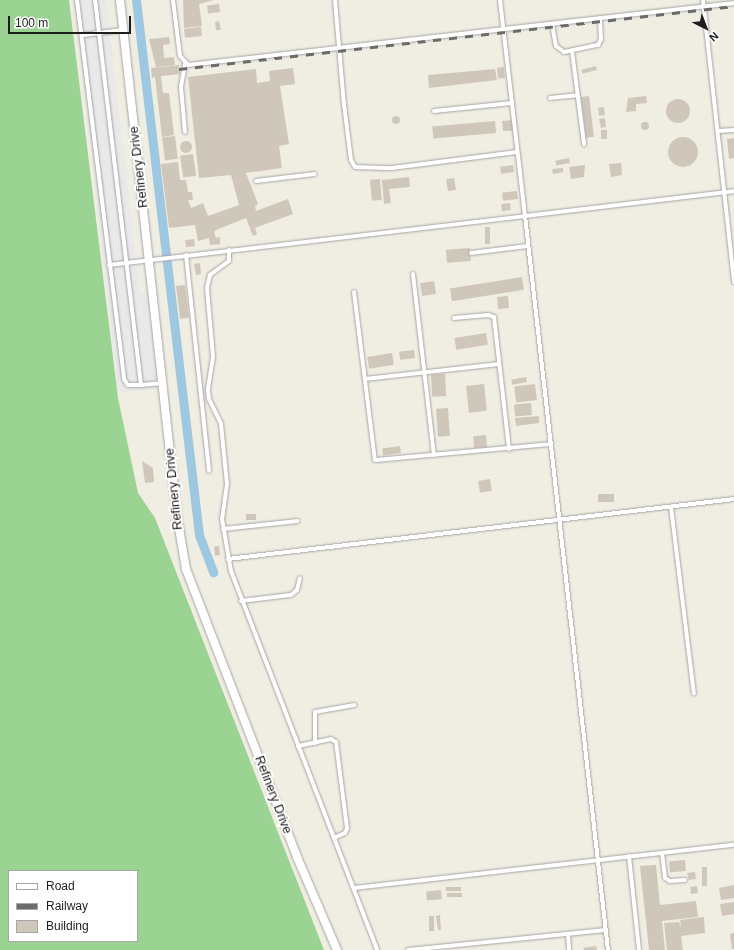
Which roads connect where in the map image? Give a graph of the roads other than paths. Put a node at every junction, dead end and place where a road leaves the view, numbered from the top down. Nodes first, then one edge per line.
1 (76, 0) edge
2 (95, 0) edge
3 (120, 0) edge
4 (173, 0) edge
5 (335, 0) edge
6 (500, 0) edge
7 (703, 0) edge
8 (734, 3) edge
9 (703, 6) junction
10 (600, 18) junction
11 (552, 24) junction
12 (503, 29) junction
13 (124, 30) junction
14 (100, 33) junction
15 (83, 35) junction
16 (340, 47) junction
17 (572, 51) junction
18 (185, 64) junction
19 (577, 95) junction
20 (550, 98) dead end
21 (512, 103) junction
22 (434, 111) dead end
23 (734, 130) edge
24 (185, 132) dead end
25 (718, 132) junction
26 (584, 144) dead end
27 (517, 152) junction
28 (315, 174) dead end
29 (256, 181) dead end
30 (734, 191) edge
31 (724, 193) junction
32 (525, 216) junction
33 (528, 246) junction
34 (229, 250) junction
35 (472, 253) dead end
36 (186, 255) junction
37 (154, 258) junction
38 (126, 261) junction
39 (109, 265) junction
40 (412, 274) dead end
41 (734, 282) edge
42 (354, 292) dead end
43 (454, 318) dead end
44 (499, 364) junction
45 (424, 373) junction
46 (364, 379) junction
47 (141, 384) junction
48 (164, 384) junction
49 (550, 444) junction
50 (509, 449) junction
51 (434, 455) junction
52 (209, 471) dead end
53 (734, 499) edge
54 (671, 507) junction
55 (558, 519) junction
56 (298, 521) dead end
57 (223, 528) junction
58 (228, 559) junction
59 (300, 578) dead end
60 (240, 601) junction
61 (694, 694) dead end
62 (354, 706) dead end
63 (315, 743) junction
64 (298, 746) junction
65 (334, 838) junction
66 (734, 845) edge
67 (662, 853) junction
68 (630, 856) junction
69 (596, 860) junction
70 (685, 880) dead end
71 (354, 888) junction
72 (606, 930) junction
73 (568, 934) junction
74 (639, 949) dead end
75 (338, 950) edge
76 (377, 950) edge
77 (408, 950) edge
78 (569, 950) edge
79 (608, 950) edge

1 - 15 lane
2 - 14 lane
3 - 13 street, Refinery Drive
4 - 18 lane
5 - 16 lane
6 - 12 lane
7 - 9 lane
8 - 9 lane
9 - 10 lane
9 - 25 lane
10 - 11 lane
10 - 17 lane
11 - 12 lane
11 - 17 lane
12 - 16 lane
12 - 21 lane
13 - 14 lane
13 - 37 street, Refinery Drive
14 - 15 lane
14 - 38 lane
15 - 39 lane
16 - 18 lane
16 - 27 lane
17 - 19 lane
18 - 24 lane
19 - 20 lane
19 - 26 lane
21 - 22 lane
21 - 27 lane
23 - 25 lane
25 - 31 lane
27 - 32 lane
28 - 29 lane
30 - 31 lane
31 - 32 lane
31 - 41 lane
32 - 33 lane
32 - 34 lane
33 - 35 lane
33 - 49 lane
34 - 36 lane
34 - 57 lane
36 - 37 lane
36 - 52 lane
37 - 38 lane
37 - 48 street, Refinery Drive
38 - 39 lane
38 - 47 lane
39 - 47 lane
40 - 45 lane
42 - 46 lane
43 - 44 lane
44 - 45 lane
44 - 50 lane
45 - 46 lane
45 - 51 lane
46 - 51 lane
47 - 48 lane
48 - 75 street, Refinery Drive
49 - 50 lane
49 - 55 lane
50 - 51 lane
53 - 54 lane
54 - 55 lane
54 - 61 lane
55 - 58 lane
55 - 69 lane
56 - 57 lane
57 - 58 lane
58 - 60 lane
59 - 60 lane
60 - 64 lane
62 - 63 lane
63 - 64 lane
63 - 65 lane
64 - 65 lane
65 - 71 lane
66 - 67 lane
67 - 68 lane
67 - 70 lane
68 - 69 lane
68 - 74 lane
69 - 71 lane
69 - 72 lane
71 - 76 lane
72 - 73 lane
72 - 79 lane
73 - 77 lane
73 - 78 lane

